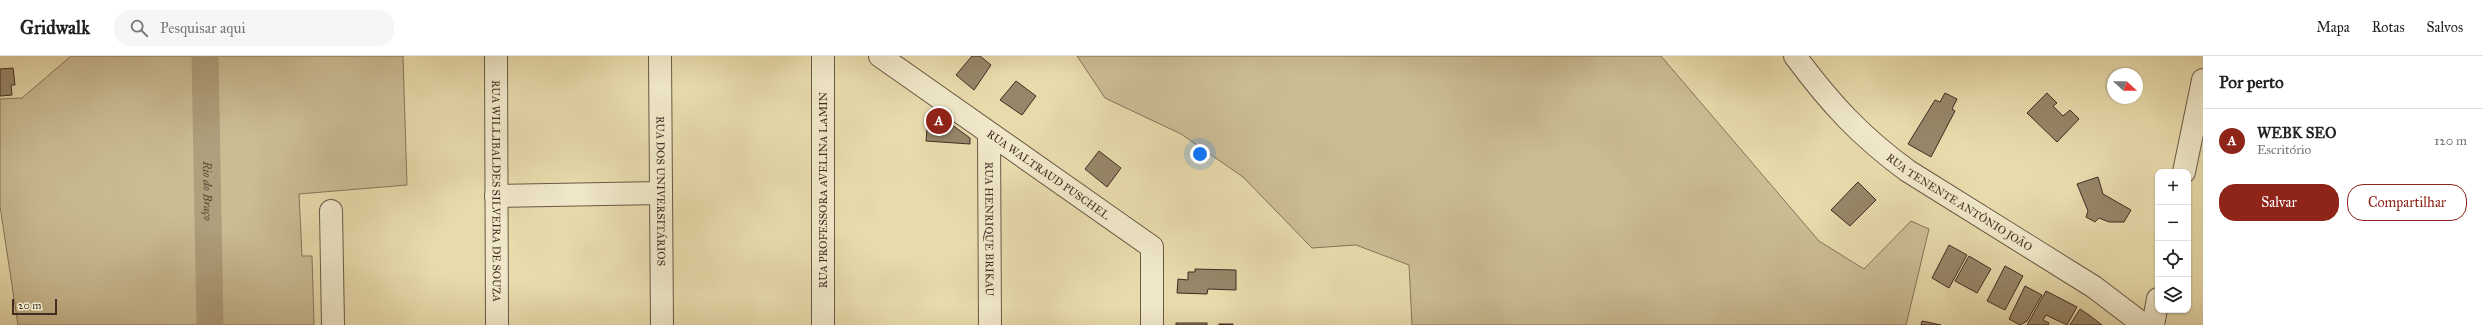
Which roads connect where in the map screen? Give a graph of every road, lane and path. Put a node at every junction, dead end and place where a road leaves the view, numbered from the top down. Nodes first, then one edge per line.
1 (496, 56) edge
2 (660, 56) edge
3 (822, 56) edge
4 (880, 56) edge
5 (1795, 56) edge
6 (2203, 80) edge
7 (989, 134) junction
8 (2185, 169) edge
9 (661, 193) junction
10 (496, 196) junction
11 (331, 211) dead end
12 (2155, 313) edge
13 (333, 325) edge
14 (497, 325) edge
15 (662, 325) edge
16 (823, 325) edge
17 (990, 325) edge
18 (1152, 325) edge
19 (2144, 325) edge
20 (2153, 325) edge

1 - 10 street, RUA WILLIBALDES SILVEIRA DE SOUZA
2 - 9 street, RUA DOS UNIVERSITÁRIOS
3 - 16 street, RUA PROFESSORA AVELINA LAMIN
4 - 7 street, RUA WALTRAUD PUSCHEL
5 - 19 street, RUA TENENTE ANTÔNIO JOÃO
6 - 8 street
7 - 17 street, RUA HENRIQUE BRIKAU
7 - 18 street, RUA WALTRAUD PUSCHEL
9 - 10 street
9 - 15 street, RUA DOS UNIVERSITÁRIOS
10 - 14 street, RUA WILLIBALDES SILVEIRA DE SOUZA
11 - 13 street
12 - 20 street

